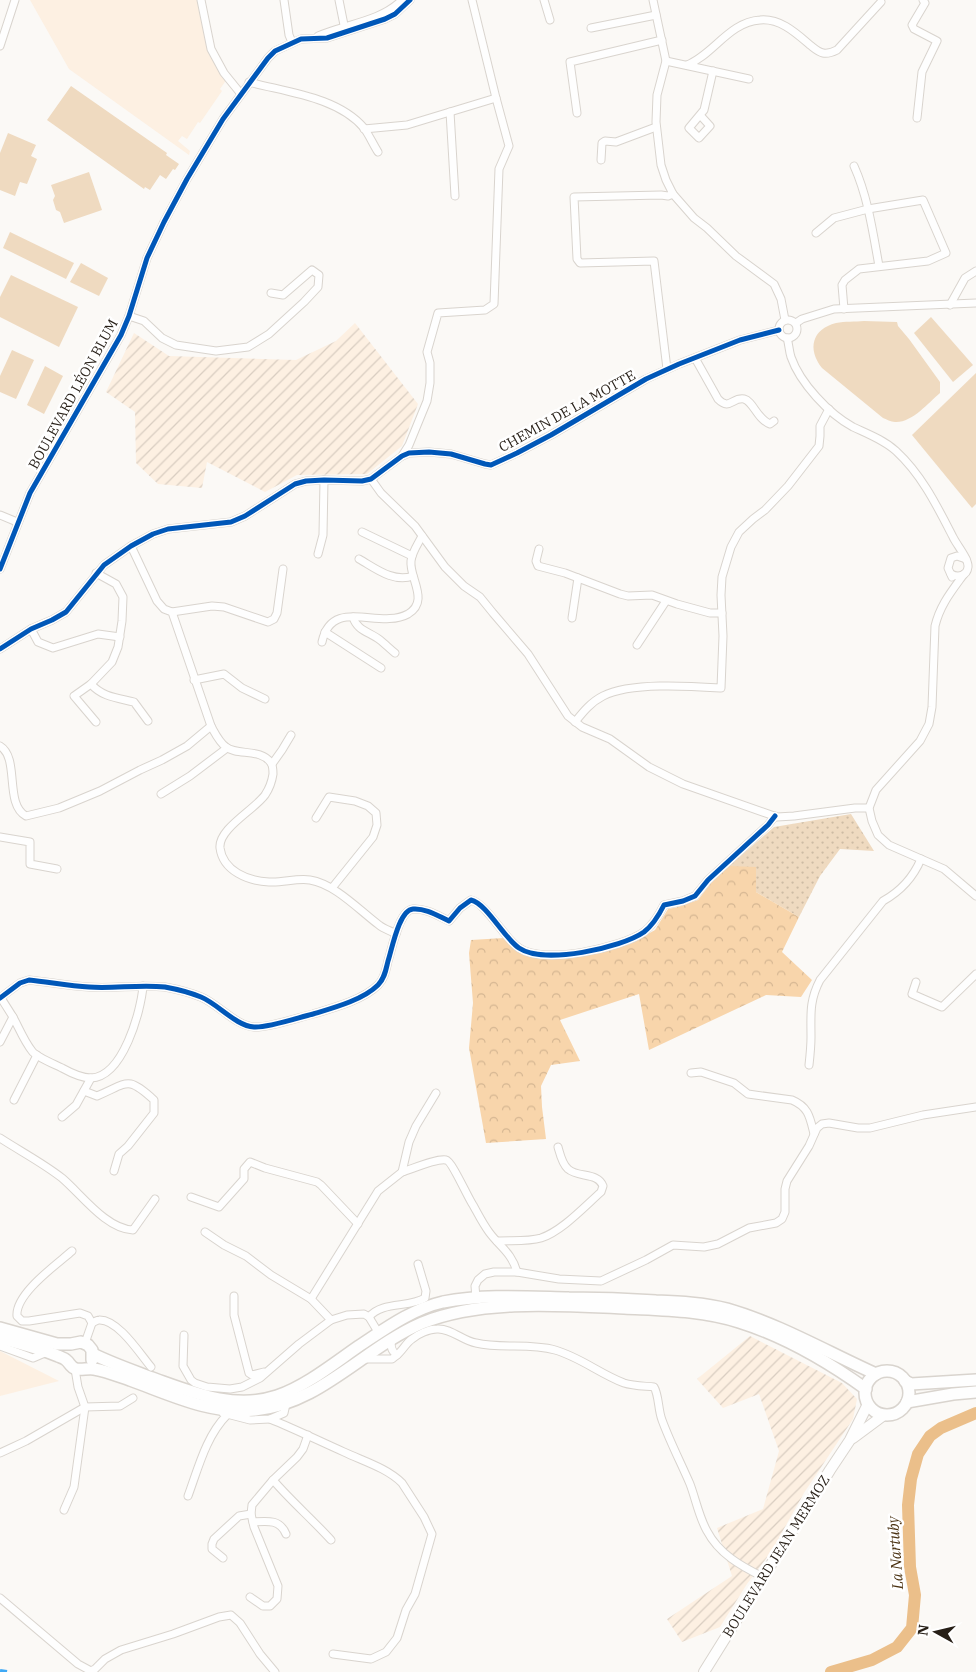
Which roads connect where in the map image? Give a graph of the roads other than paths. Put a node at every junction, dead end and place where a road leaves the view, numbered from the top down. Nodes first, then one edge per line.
1 (15, 0) edge
2 (201, 0) edge
3 (284, 0) edge
4 (339, 0) edge
5 (402, 0) edge
6 (410, 0) edge
7 (472, 0) edge
8 (544, 0) edge
9 (653, 0) edge
10 (923, 0) edge
11 (881, 2) dead end
12 (656, 15) junction
13 (550, 20) dead end
14 (591, 28) dead end
15 (345, 30) junction
16 (662, 40) junction
17 (292, 42) junction
18 (0, 46) edge
19 (666, 60) junction
20 (687, 65) junction
21 (713, 71) junction
22 (749, 79) dead end
23 (249, 82) junction
24 (241, 94) junction
25 (496, 98) junction
26 (450, 112) junction
27 (577, 113) dead end
28 (700, 115) dead end
29 (917, 118) dead end
30 (656, 127) junction
31 (364, 129) junction
32 (378, 152) dead end
33 (601, 160) dead end
34 (854, 166) dead end
35 (673, 194) junction
36 (455, 196) dead end
37 (868, 209) junction
38 (816, 233) dead end
39 (879, 266) junction
40 (976, 271) edge
41 (271, 293) dead end
42 (976, 303) edge
43 (950, 305) junction
44 (844, 309) junction
45 (129, 316) junction
46 (785, 320) junction
47 (796, 323) junction
48 (779, 330) junction
49 (787, 338) junction
50 (695, 358) junction
51 (667, 369) junction
52 (829, 409) junction
53 (774, 421) dead end
54 (402, 456) junction
55 (371, 479) junction
56 (324, 480) junction
57 (0, 515) edge
58 (17, 522) junction
59 (362, 532) dead end
60 (422, 536) junction
61 (953, 538) junction
62 (131, 546) junction
63 (539, 549) dead end
64 (318, 554) dead end
65 (412, 556) junction
66 (952, 558) junction
67 (359, 559) dead end
68 (966, 559) junction
69 (0, 569) edge
70 (283, 569) dead end
71 (96, 573) junction
72 (951, 574) junction
73 (964, 574) junction
74 (413, 576) junction
75 (578, 578) junction
76 (952, 590) junction
77 (666, 600) junction
78 (172, 612) junction
79 (722, 613) junction
80 (353, 617) junction
81 (572, 618) dead end
82 (31, 630) junction
83 (324, 632) junction
84 (120, 637) junction
85 (322, 642) dead end
86 (637, 645) dead end
87 (0, 649) edge
88 (395, 653) dead end
89 (381, 668) dead end
90 (194, 680) junction
91 (91, 684) junction
92 (265, 699) dead end
93 (148, 721) dead end
94 (96, 722) dead end
95 (575, 722) junction
96 (211, 726) junction
97 (291, 735) dead end
98 (0, 746) edge
99 (227, 748) junction
100 (272, 764) junction
101 (161, 794) dead end
102 (869, 808) junction
103 (775, 816) junction
104 (316, 818) dead end
105 (0, 837) edge
106 (921, 859) junction
107 (57, 869) dead end
108 (332, 888) junction
109 (976, 896) edge
110 (396, 934) junction
111 (976, 974) edge
112 (916, 982) dead end
113 (143, 986) junction
114 (1, 998) edge
115 (13, 1017) junction
116 (1, 1038) edge
117 (37, 1055) junction
118 (809, 1065) dead end
119 (691, 1073) dead end
120 (91, 1078) junction
121 (84, 1091) junction
122 (436, 1093) dead end
123 (14, 1100) dead end
124 (976, 1107) edge
125 (62, 1117) dead end
126 (814, 1134) junction
127 (0, 1138) edge
128 (558, 1147) dead end
129 (114, 1171) dead end
130 (402, 1172) junction
131 (191, 1197) dead end
132 (155, 1199) dead end
133 (358, 1224) junction
134 (206, 1232) dead end
135 (497, 1240) junction
136 (72, 1251) dead end
137 (418, 1264) dead end
138 (517, 1272) junction
139 (234, 1296) dead end
140 (476, 1298) junction
141 (311, 1299) junction
142 (369, 1317) junction
143 (331, 1320) junction
144 (92, 1323) junction
145 (0, 1328) edge
146 (378, 1332) junction
147 (184, 1335) dead end
148 (0, 1338) edge
149 (392, 1339) junction
150 (85, 1343) junction
151 (72, 1344) junction
152 (0, 1346) edge
153 (47, 1352) junction
154 (93, 1354) junction
155 (397, 1355) junction
156 (361, 1359) junction
157 (66, 1360) junction
158 (151, 1367) dead end
159 (80, 1368) junction
160 (267, 1372) junction
161 (876, 1374) junction
162 (976, 1380) edge
163 (905, 1381) junction
164 (866, 1389) junction
165 (976, 1392) edge
166 (133, 1398) dead end
167 (907, 1402) junction
168 (286, 1404) junction
169 (868, 1404) junction
170 (85, 1407) junction
171 (214, 1408) junction
172 (227, 1415) junction
173 (884, 1415) junction
174 (270, 1419) junction
175 (308, 1435) junction
176 (850, 1440) junction
177 (0, 1453) edge
178 (273, 1480) junction
179 (188, 1496) dead end
180 (64, 1510) dead end
181 (250, 1514) junction
182 (253, 1522) junction
183 (286, 1534) dead end
184 (332, 1540) dead end
185 (223, 1558) dead end
186 (763, 1577) junction
187 (0, 1598) edge
188 (250, 1598) dead end
189 (333, 1654) dead end
190 (276, 1672) edge
191 (704, 1672) edge

1 - 18 street
2 - 24 street
3 - 17 street
4 - 15 street
5 - 15 street, BOULEVARD LÉON BLUM
6 - 15 street, BOULEVARD LÉON BLUM
7 - 25 street
8 - 13 street
9 - 12 street
10 - 29 street
11 - 20 street
12 - 14 street
12 - 16 street
15 - 17 street, BOULEVARD LÉON BLUM
16 - 19 street
16 - 27 street
17 - 23 street, BOULEVARD LÉON BLUM
19 - 20 street
19 - 30 street
20 - 21 street
21 - 22 street
21 - 28 street
23 - 24 street, BOULEVARD LÉON BLUM
23 - 31 street
24 - 45 street, BOULEVARD LÉON BLUM
25 - 26 street
25 - 54 street
26 - 31 street
26 - 36 street
30 - 33 street
30 - 35 street
31 - 32 street
34 - 37 street
35 - 46 street
35 - 51 street
37 - 38 street
37 - 39 street
37 - 39 street
39 - 44 street
40 - 43 street
41 - 45 street
42 - 43 street
43 - 44 street
44 - 47 street
45 - 58 street, BOULEVARD LÉON BLUM
46 - 47 street
46 - 48 street
47 - 49 street
48 - 49 street
48 - 50 street, CHEMIN DE LA MOTTE
49 - 52 street
50 - 51 street, CHEMIN DE LA MOTTE
50 - 53 street
51 - 54 street, CHEMIN DE LA MOTTE
52 - 61 street
52 - 79 street
54 - 55 street, CHEMIN DE LA MOTTE
55 - 56 street
55 - 60 street
56 - 62 street
56 - 64 street
57 - 58 street
58 - 69 street, BOULEVARD LÉON BLUM
59 - 65 street
60 - 65 street
60 - 95 street
61 - 66 street
61 - 68 street
62 - 71 street
62 - 78 street
63 - 75 street
65 - 74 street
66 - 68 street
66 - 72 street
67 - 74 street
68 - 73 street
70 - 78 street
71 - 82 street
71 - 84 street
72 - 73 street
72 - 76 street
73 - 76 street
74 - 80 street
75 - 77 street
75 - 81 street
76 - 102 street
77 - 79 street
77 - 86 street
78 - 90 street
79 - 95 street
80 - 83 street
80 - 88 street
82 - 84 street
82 - 87 street
83 - 85 street
83 - 89 street
84 - 91 street
90 - 92 street
90 - 96 street
91 - 93 street
91 - 94 street
95 - 103 street
96 - 98 street
96 - 99 street
97 - 100 street
99 - 100 street
99 - 101 street
100 - 108 street
102 - 103 street
102 - 106 street
103 - 110 street
104 - 108 street
105 - 107 street
106 - 109 street
106 - 118 street
108 - 110 street
110 - 113 street
111 - 112 street
113 - 114 street
113 - 120 street
114 - 115 street
115 - 116 street
115 - 117 street
117 - 120 street
117 - 123 street
119 - 126 street
120 - 121 street
121 - 125 street
121 - 129 street
122 - 130 street
124 - 126 street
126 - 138 street
127 - 132 street
128 - 135 street
130 - 133 street
130 - 135 street
131 - 133 street
133 - 141 street
134 - 141 street
135 - 138 street
136 - 144 street
137 - 142 street
138 - 140 street
139 - 160 street
140 - 146 main road
140 - 161 main road
141 - 143 street
142 - 143 street
142 - 146 street
143 - 160 street
144 - 150 street
144 - 158 street
145 - 151 main road
146 - 154 main road
147 - 160 street
148 - 153 main road
149 - 155 street
149 - 156 main road
149 - 164 main road
150 - 151 main road
150 - 154 main road
151 - 157 main road
152 - 153 street
153 - 157 main road
154 - 159 main road
155 - 156 street
155 - 186 street
156 - 168 main road
157 - 159 main road
159 - 170 street
159 - 171 main road
161 - 163 main road
161 - 164 main road
162 - 163 main road
163 - 167 main road
164 - 169 main road
165 - 167 main road
166 - 170 street
167 - 173 main road
168 - 171 main road
168 - 174 street
169 - 173 main road
169 - 176 main road, BOULEVARD JEAN MERMOZ
170 - 177 street
170 - 180 street
171 - 172 street
172 - 174 street
172 - 179 street
173 - 176 main road, BOULEVARD JEAN MERMOZ
174 - 175 street
175 - 178 street
175 - 189 street
176 - 186 main road, BOULEVARD JEAN MERMOZ
178 - 181 street
178 - 184 street
181 - 182 street
181 - 185 street
182 - 183 street
182 - 188 street
186 - 191 main road, BOULEVARD JEAN MERMOZ
187 - 190 street

